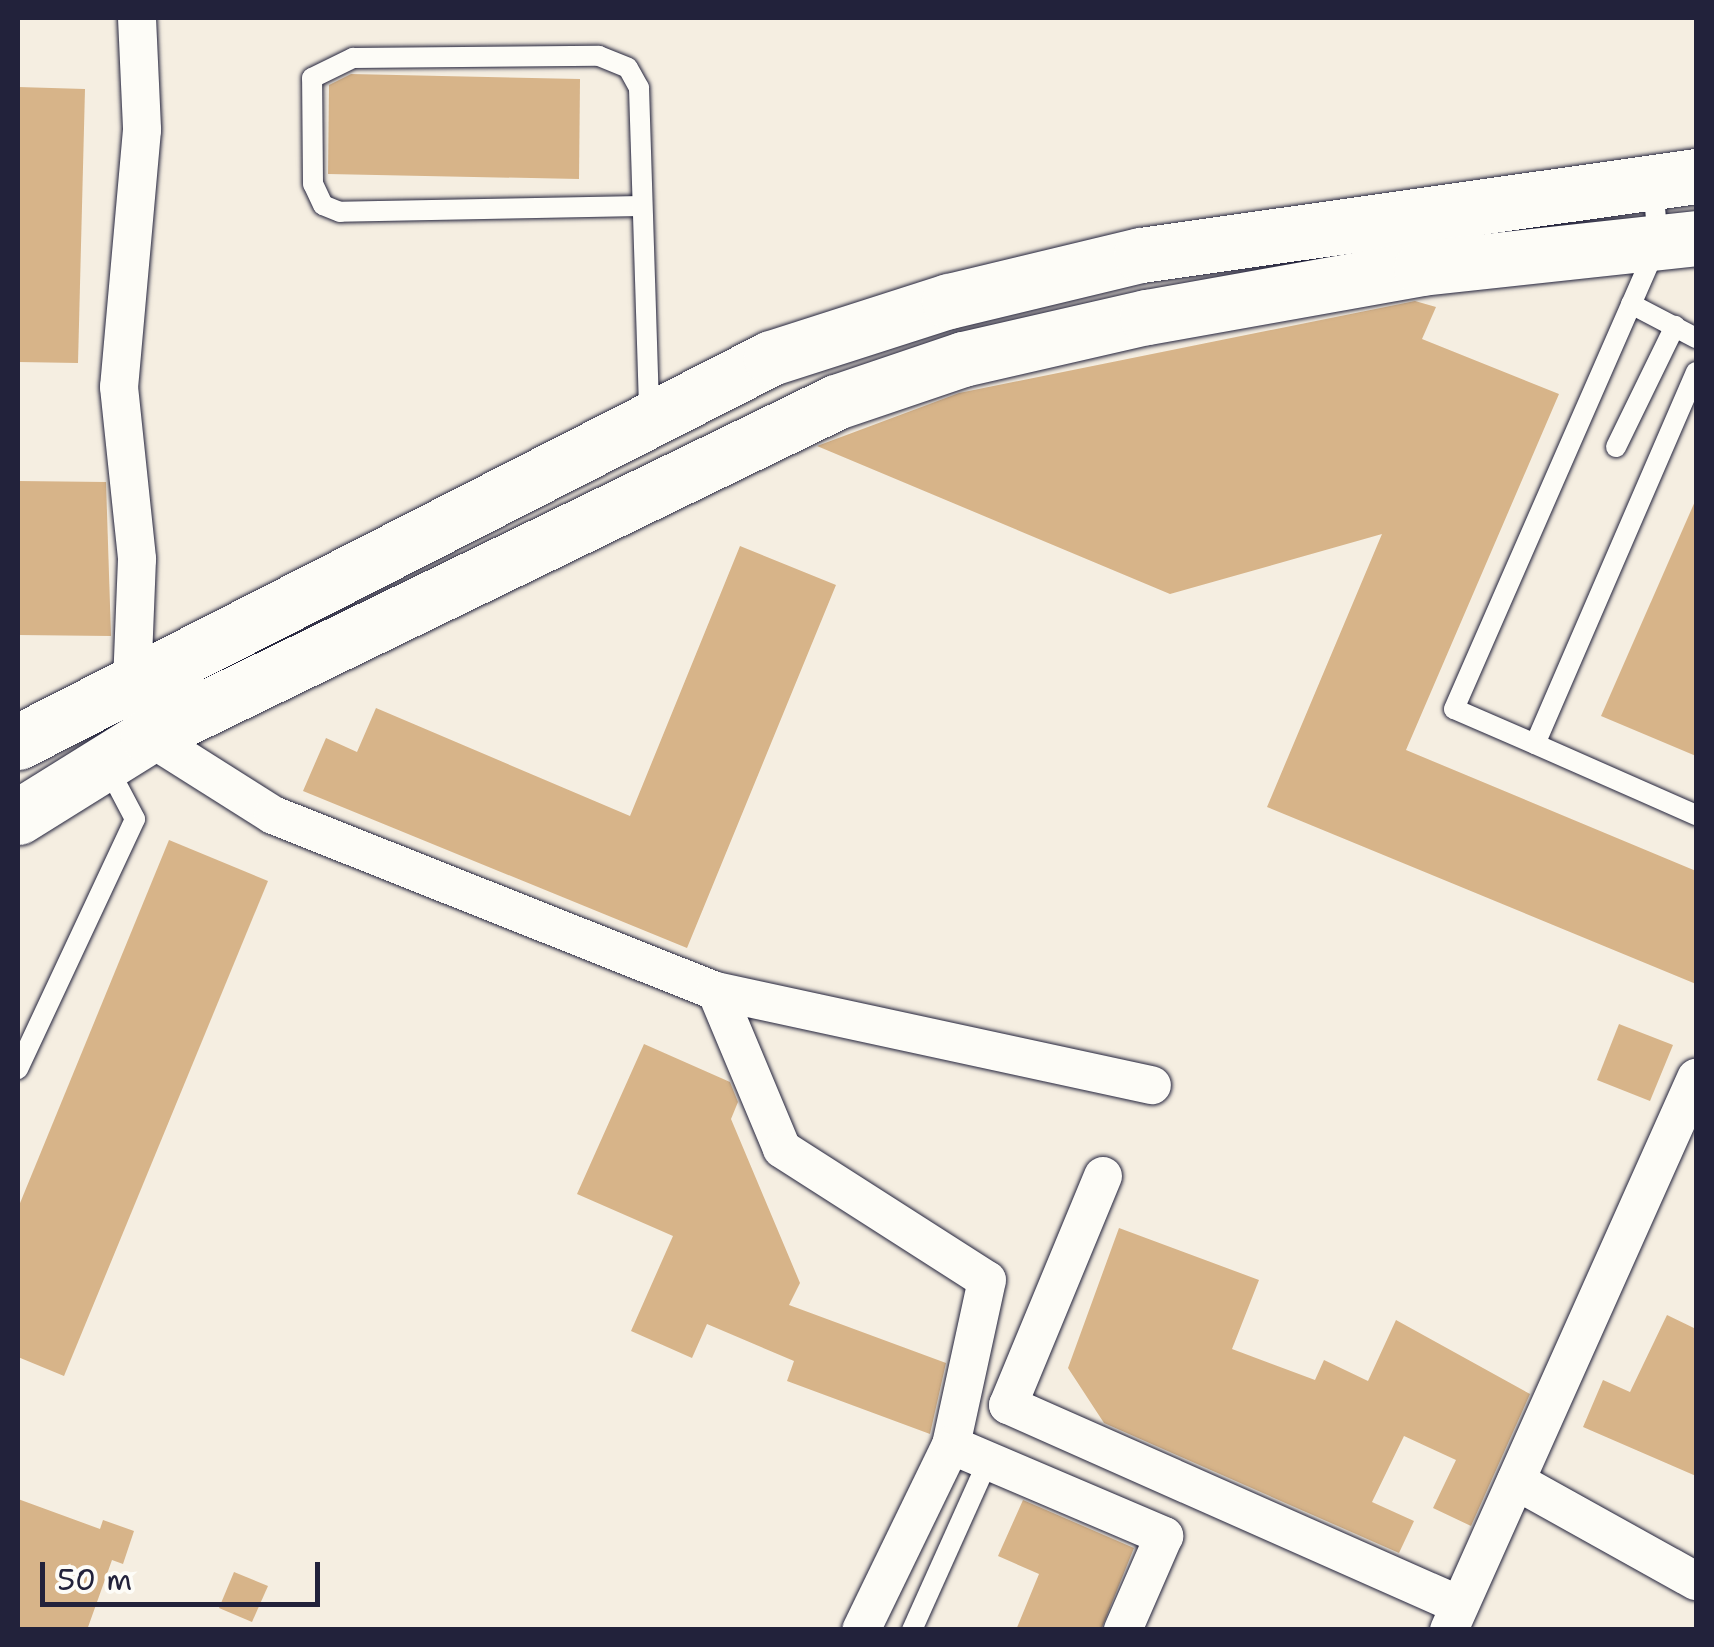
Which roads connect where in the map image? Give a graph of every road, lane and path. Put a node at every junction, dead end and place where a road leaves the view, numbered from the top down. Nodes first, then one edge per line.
1 (137, 18) edge
2 (1675, 179) edge
3 (641, 206) junction
4 (1677, 241) edge
5 (1632, 304) junction
6 (1675, 326) junction
7 (1696, 338) edge
8 (1696, 372) edge
9 (640, 421) junction
10 (1616, 447) dead end
11 (676, 480) junction
12 (132, 683) junction
13 (18, 742) edge
14 (1536, 744) junction
15 (127, 749) junction
16 (1696, 816) edge
17 (18, 817) edge
18 (716, 991) junction
19 (18, 1069) edge
20 (1696, 1078) edge
21 (1152, 1085) dead end
22 (1102, 1176) dead end
23 (951, 1445) junction
24 (988, 1461) junction
25 (1516, 1481) junction
26 (1696, 1580) edge
27 (1454, 1617) edge
28 (861, 1630) edge
29 (912, 1630) edge
30 (1123, 1630) edge

1 - 12 street
2 - 4 lane
2 - 9 main road
3 - 3 lane
3 - 9 lane
4 - 5 lane
4 - 11 main road
5 - 6 lane
5 - 14 lane
6 - 7 lane
6 - 10 lane
8 - 14 lane
9 - 11 main road
9 - 12 main road
11 - 15 main road
12 - 13 main road
12 - 15 street
14 - 16 lane
15 - 17 main road
15 - 18 street
15 - 19 lane
18 - 21 street
18 - 23 street
20 - 25 street
22 - 27 street
23 - 24 street
23 - 28 street
24 - 29 lane
24 - 30 street
25 - 26 street
25 - 27 street

